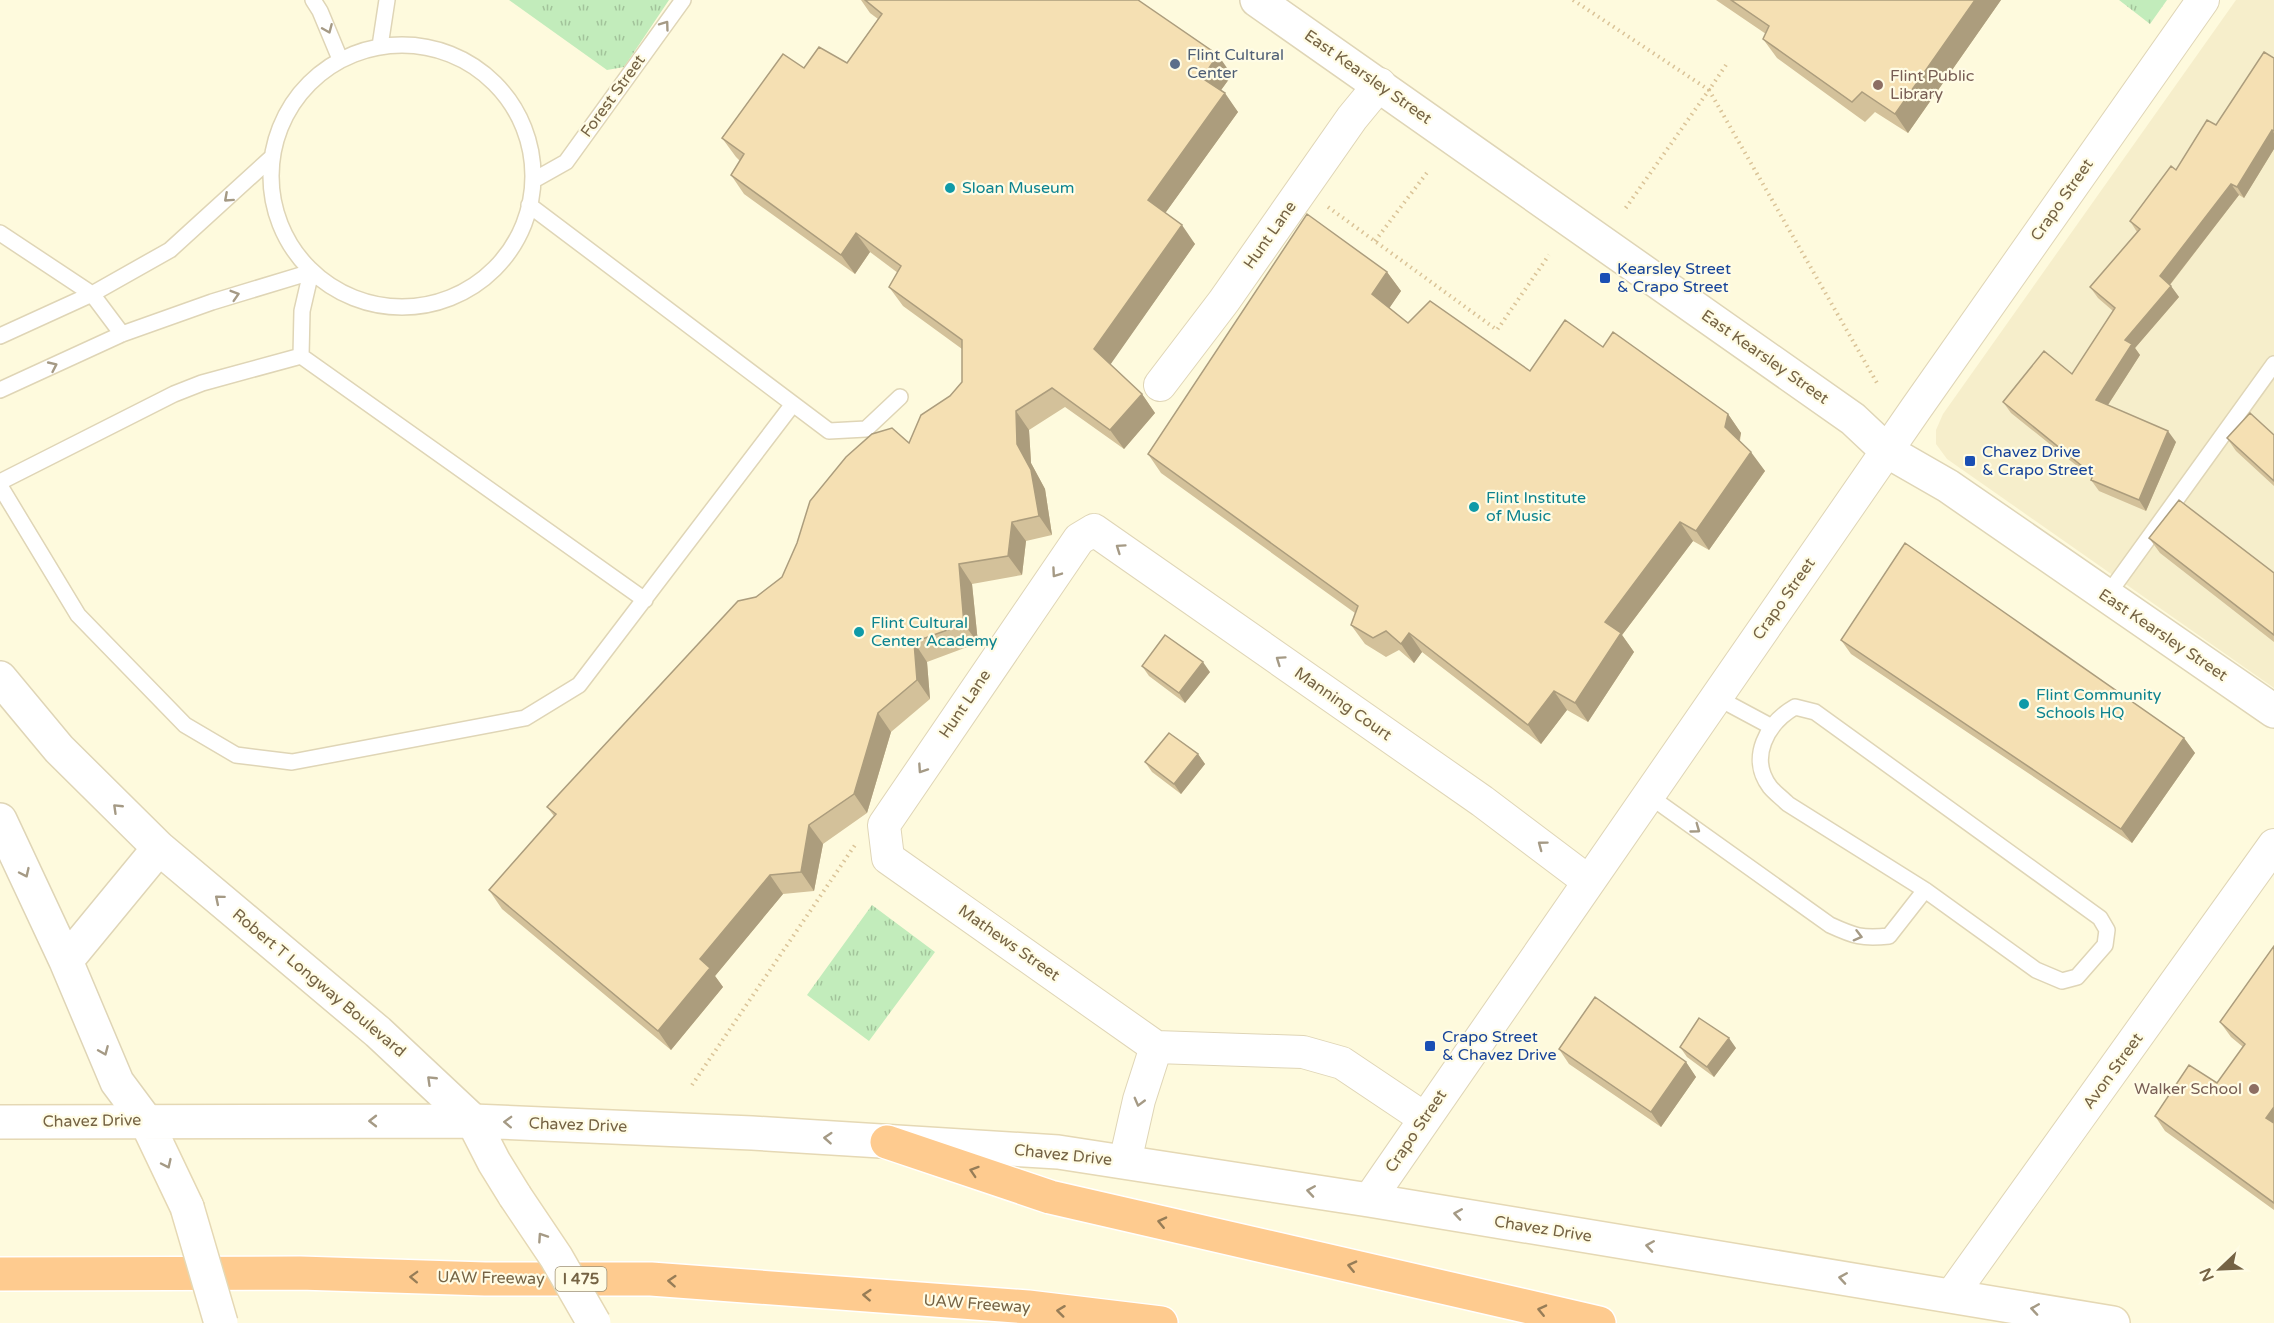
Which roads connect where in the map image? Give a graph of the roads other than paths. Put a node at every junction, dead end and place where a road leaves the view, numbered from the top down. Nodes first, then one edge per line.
1 (313, 0) edge
2 (387, 0) edge
3 (683, 0) edge
4 (1257, 0) edge
5 (2203, 0) edge
6 (380, 46) junction
7 (340, 59) junction
8 (1380, 84) junction
9 (271, 158) junction
10 (534, 180) junction
11 (529, 205) junction
12 (0, 232) edge
13 (311, 272) junction
14 (92, 294) junction
15 (122, 334) junction
16 (0, 336) edge
17 (301, 356) junction
18 (2274, 364) edge
19 (1160, 386) dead end
20 (0, 390) edge
21 (900, 397) dead end
22 (793, 404) junction
23 (1887, 451) junction
24 (0, 484) edge
25 (1094, 530) joint
26 (2106, 597) junction
27 (645, 600) junction
28 (0, 678) edge
29 (1716, 696) junction
30 (2274, 711) edge
31 (1772, 727) junction
32 (1648, 795) junction
33 (0, 820) edge
34 (873, 830) joint
35 (2274, 846) edge
36 (159, 848) junction
37 (1588, 881) junction
38 (1925, 890) junction
39 (66, 961) junction
40 (1156, 1047) junction
41 (1424, 1118) junction
42 (146, 1120) junction
43 (473, 1121) junction
44 (0, 1122) edge
45 (887, 1142) junction
46 (1125, 1162) junction
47 (1369, 1200) junction
48 (0, 1274) edge
49 (1951, 1296) junction
50 (221, 1323) edge
51 (594, 1323) edge
52 (1161, 1323) edge
53 (1599, 1323) edge
54 (2113, 1323) edge

1 -> 7 lane
2 - 6 lane
10 -> 3 lane, Forest Street
4 - 8 main road, East Kearsley Street
5 - 23 street, Crapo Street
6 - 7 lane
6 - 10 lane
7 - 9 lane
8 - 19 street, Hunt Lane
8 - 23 main road, East Kearsley Street
9 - 13 lane
9 -> 14 lane
10 - 11 lane
11 - 13 lane
11 - 22 lane
12 - 14 lane
15 -> 13 lane
13 - 17 lane
14 - 15 lane
14 - 16 lane
20 -> 15 lane
17 - 24 lane
17 - 27 lane
18 - 26 lane
21 - 22 lane
22 - 27 lane
23 - 26 main road, East Kearsley Street
23 - 29 street, Crapo Street
24 - 27 lane
25 -> 34 street, Hunt Lane
37 -> 25 street, Manning Court
26 - 30 main road, East Kearsley Street
36 -> 28 main road, Robert T Longway Boulevard
29 - 31 lane
29 - 32 street, Crapo Street
31 - 38 lane
31 - 38 lane
32 - 37 street, Crapo Street
32 -> 38 lane
33 -> 39 main road
34 - 40 street, Mathews Street
35 - 49 street, Avon Street
36 - 39 main road
43 -> 36 main road, Robert T Longway Boulevard
37 - 41 street, Crapo Street
39 -> 42 main road
40 - 41 street
40 -> 46 street
41 - 47 street, Crapo Street
43 -> 42 main road, Chavez Drive
42 - 44 main road, Chavez Drive
42 -> 50 main road, bridge
45 -> 43 main road, Chavez Drive
51 -> 43 main road, Robert T Longway Boulevard, bridge
45 - 46 main road, Chavez Drive
53 -> 45 highway
47 -> 46 main road, Chavez Drive
49 -> 47 main road, Chavez Drive
52 -> 48 highway, UAW Freeway / I 475
54 -> 49 main road, Chavez Drive

